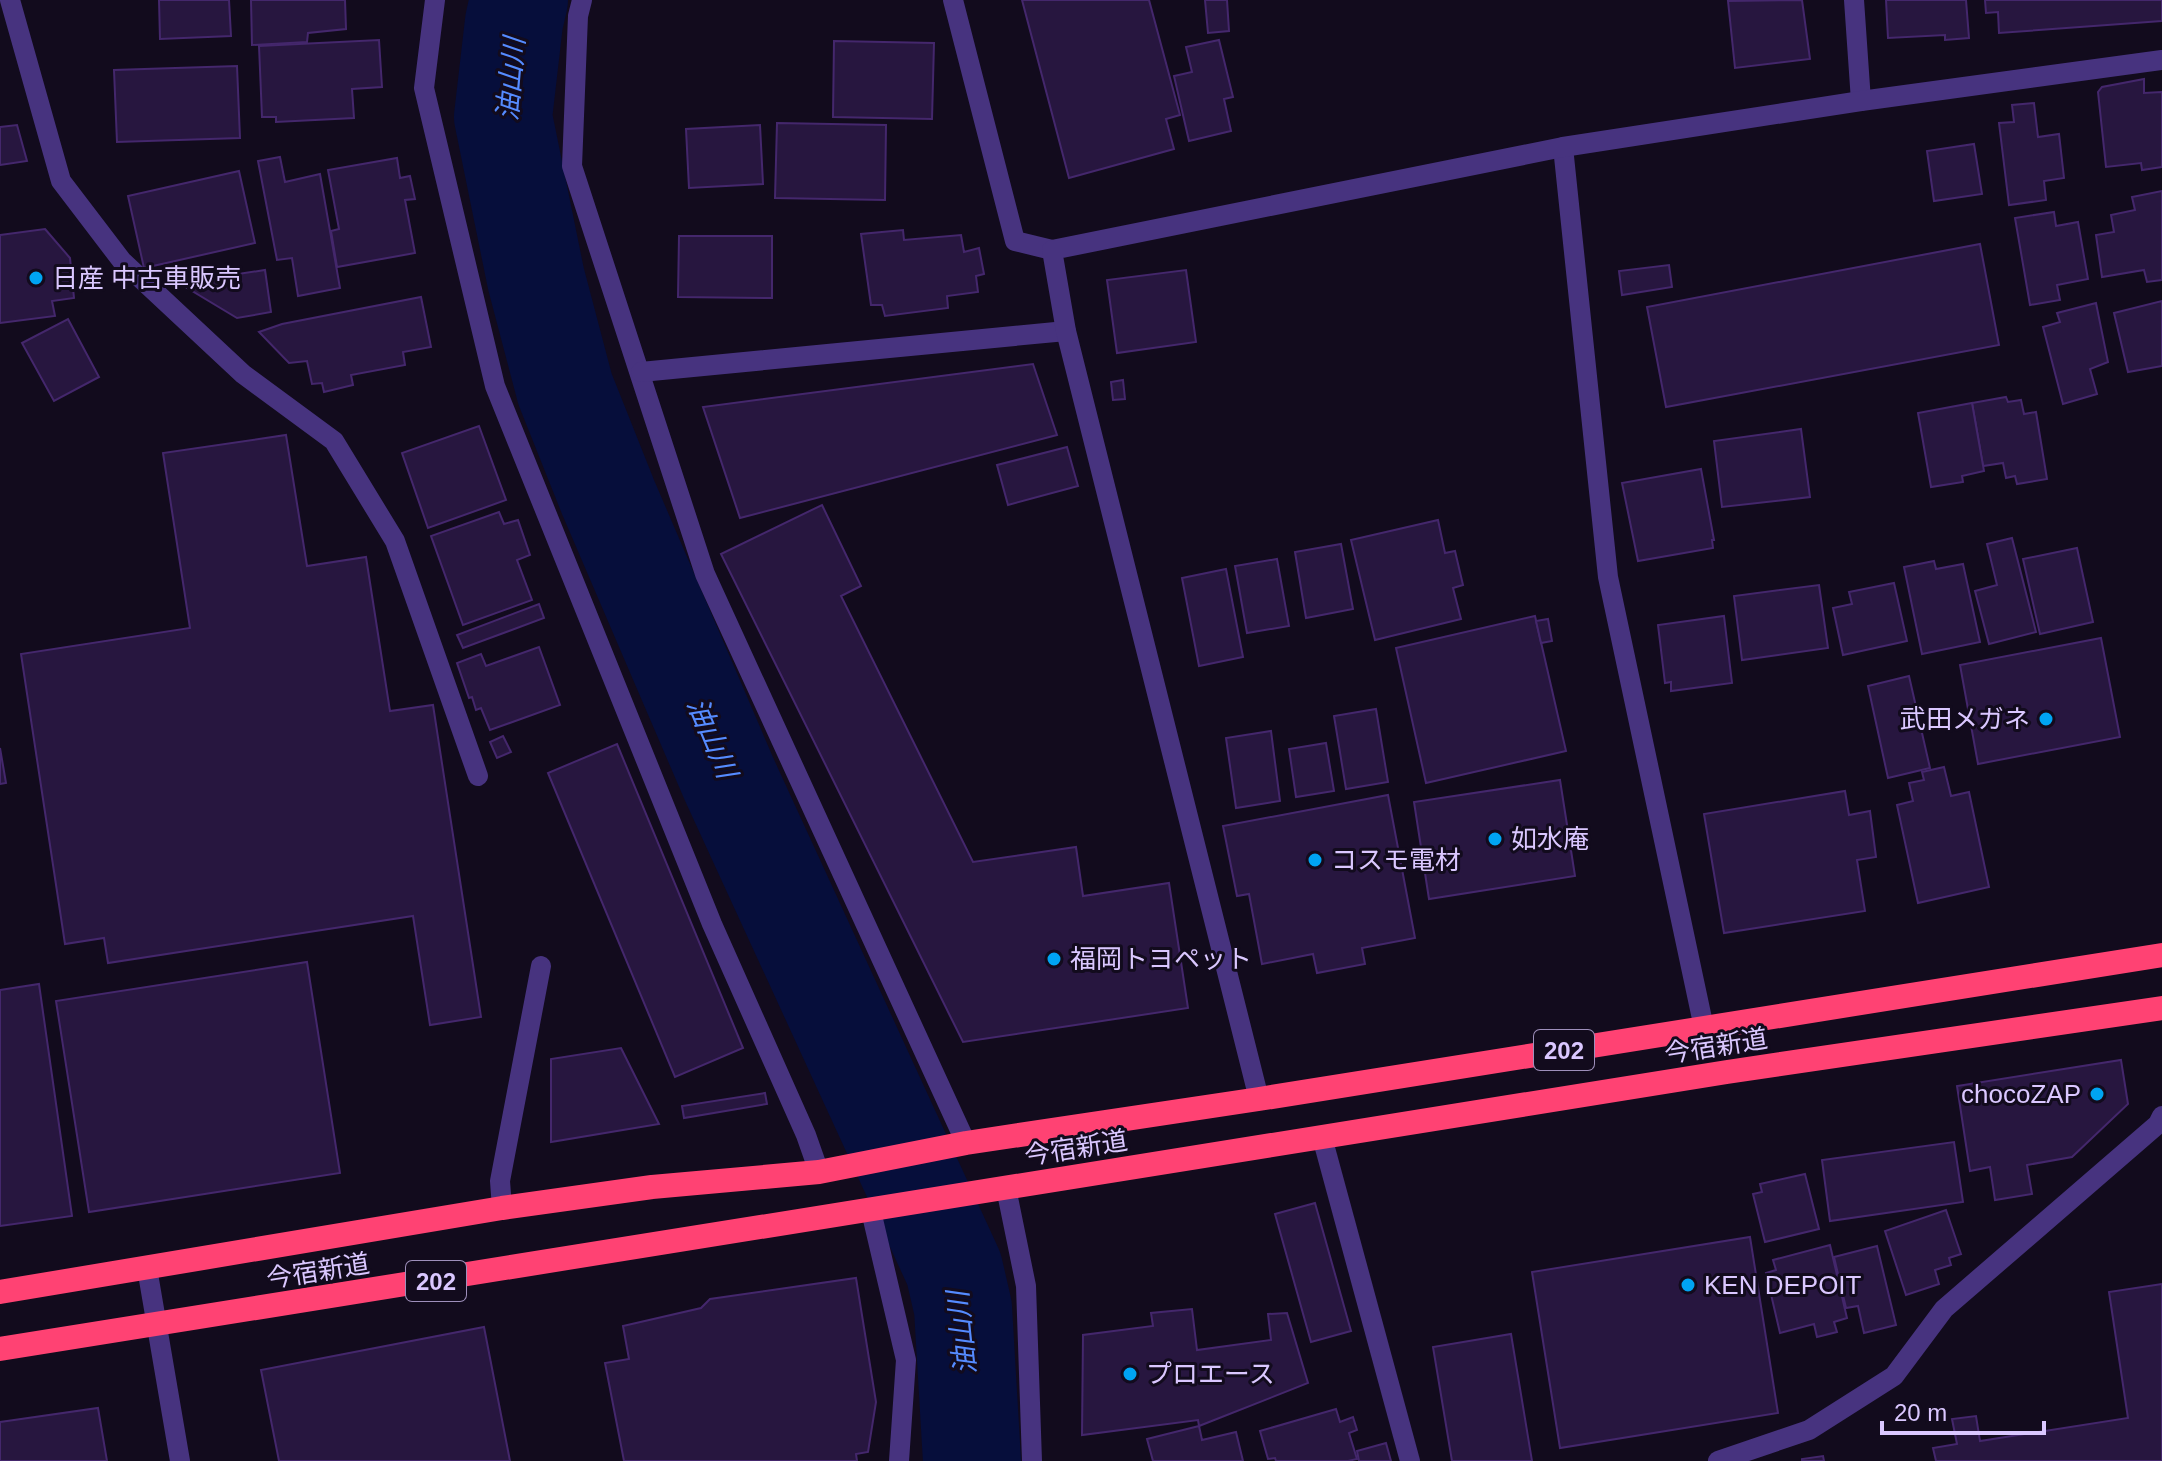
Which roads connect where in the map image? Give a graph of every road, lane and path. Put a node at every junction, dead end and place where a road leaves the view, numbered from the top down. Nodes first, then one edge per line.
1 (10, 0) edge
2 (435, 0) edge
3 (582, 0) edge
4 (953, 0) edge
5 (1854, 0) edge
6 (2162, 60) edge
7 (1861, 101) junction
8 (1563, 147) junction
9 (1052, 250) junction
10 (1066, 331) junction
11 (641, 372) junction
12 (478, 776) dead end
13 (2162, 955) edge
14 (541, 966) dead end
15 (2162, 1008) edge
16 (1704, 1028) junction
17 (1259, 1099) junction
18 (2162, 1116) edge
19 (1322, 1137) junction
20 (966, 1143) junction
21 (819, 1172) junction
22 (1006, 1188) junction
23 (502, 1208) junction
24 (871, 1211) junction
25 (147, 1268) junction
26 (0, 1292) edge
27 (157, 1325) junction
28 (0, 1349) edge
29 (180, 1461) edge
30 (899, 1461) edge
31 (1032, 1461) edge
32 (1410, 1461) edge
33 (1718, 1461) edge

1 - 12 street
2 - 21 street
3 - 11 street
4 - 9 street
5 - 7 street
6 - 7 street
7 - 8 street
8 - 9 street
8 - 16 street
9 - 10 street
10 - 11 street
10 - 17 street
11 - 20 street
13 - 16 highway, 今宿新道 / 202
14 - 23 street
15 - 19 highway, 今宿新道 / 202
16 - 17 highway, 今宿新道 / 202
17 - 20 highway, 今宿新道 / 202
18 - 33 street
19 - 22 highway, 今宿新道 / 202
19 - 32 street
20 - 21 highway, 今宿新道 / 202
21 - 23 highway, 今宿新道 / 202
22 - 24 highway, 今宿新道 / 202
22 - 31 street
23 - 25 highway, 今宿新道 / 202
24 - 27 highway, 今宿新道 / 202
24 - 30 street
25 - 26 highway, 今宿新道 / 202
25 - 27 street
27 - 28 highway, 今宿新道 / 202
27 - 29 street

